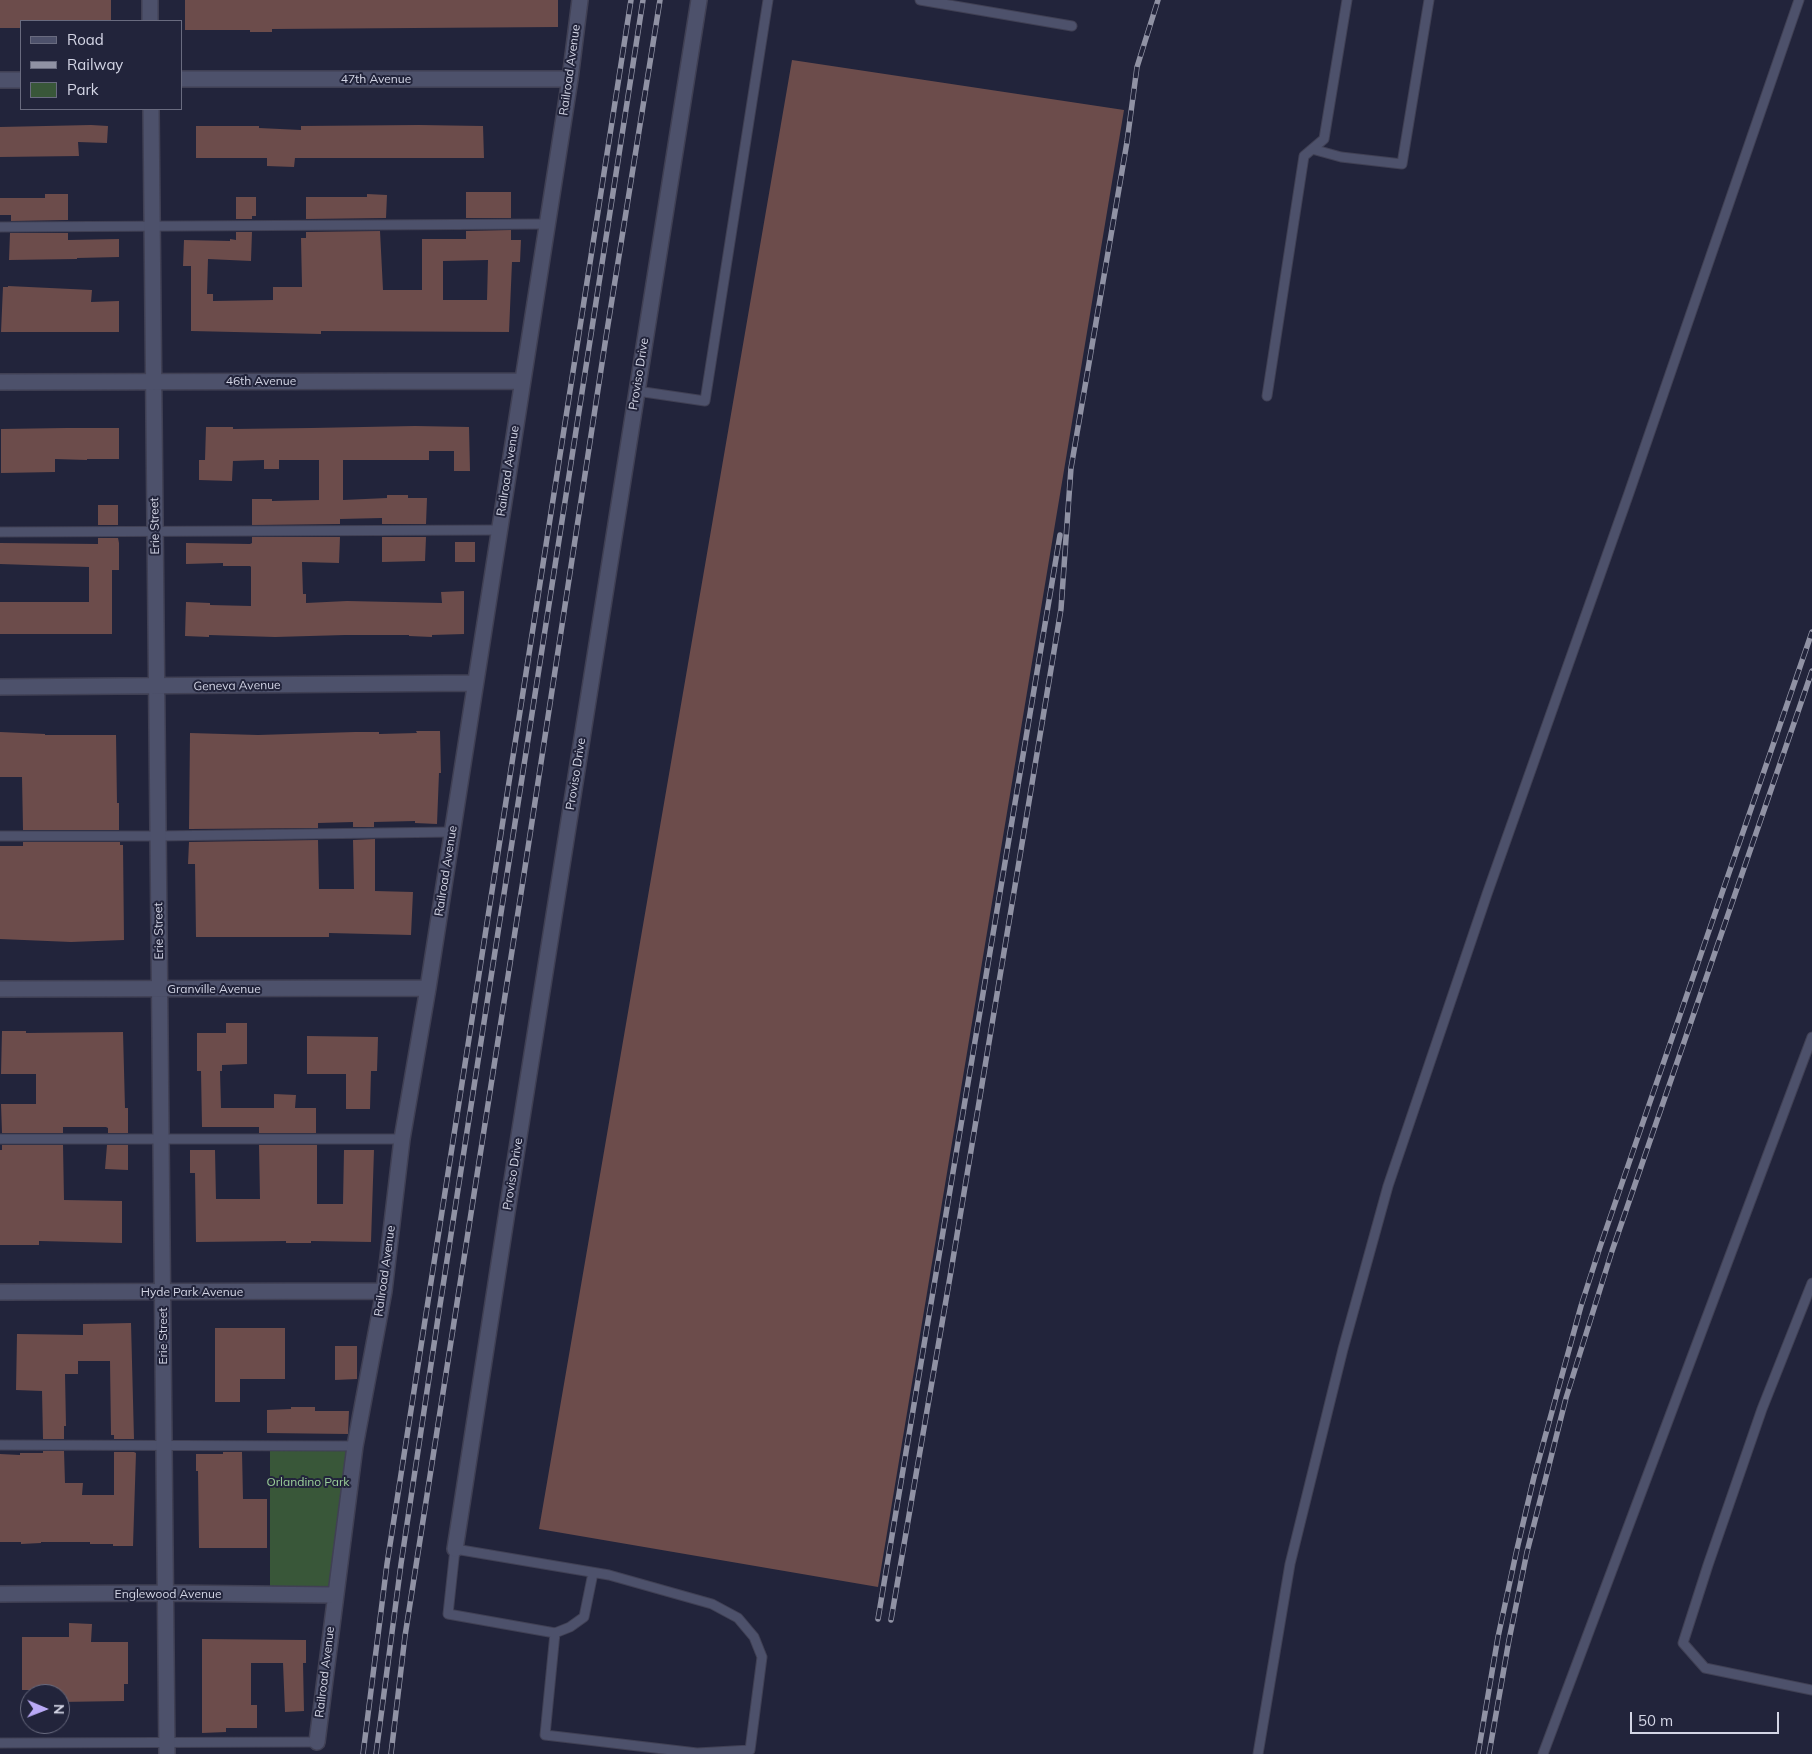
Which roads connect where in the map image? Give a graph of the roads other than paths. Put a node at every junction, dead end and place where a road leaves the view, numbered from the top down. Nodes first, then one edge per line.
1 (150, 0) edge
2 (580, 0) edge
3 (699, 0) edge
4 (768, 0) edge
5 (920, 0) edge
6 (1347, 0) edge
7 (1429, 0) edge
8 (1799, 0) edge
9 (150, 20) edge
10 (1072, 26) dead end
11 (182, 79) edge
12 (570, 79) junction
13 (0, 80) edge
14 (20, 80) edge
15 (151, 110) edge
16 (1312, 149) junction
17 (546, 224) junction
18 (152, 226) junction
19 (0, 227) edge
20 (522, 380) junction
21 (152, 381) junction
22 (0, 382) edge
23 (637, 391) junction
24 (1267, 396) dead end
25 (499, 530) junction
26 (0, 532) edge
27 (155, 532) junction
28 (474, 683) junction
29 (0, 687) edge
30 (156, 687) junction
31 (452, 832) junction
32 (0, 836) edge
33 (158, 836) junction
34 (428, 988) junction
35 (0, 989) edge
36 (160, 990) junction
37 (1812, 1037) edge
38 (0, 1138) edge
39 (402, 1138) junction
40 (161, 1139) junction
41 (1812, 1283) edge
42 (384, 1291) junction
43 (0, 1292) edge
44 (162, 1292) junction
45 (0, 1445) edge
46 (164, 1446) junction
47 (355, 1446) junction
48 (455, 1549) junction
49 (593, 1573) junction
50 (165, 1593) junction
51 (0, 1594) edge
52 (335, 1595) junction
53 (555, 1633) junction
54 (1812, 1690) edge
55 (317, 1742) joint
56 (0, 1743) edge
57 (167, 1748) edge
58 (1258, 1754) edge
59 (1543, 1754) edge

1 - 9 street
2 - 12 street, Railroad Avenue
3 - 23 street, Proviso Drive
4 - 23 lane
5 - 10 lane
6 - 16 lane
7 - 16 lane
8 - 58 lane
11 - 12 street, 47th Avenue
12 - 17 street, Railroad Avenue
13 - 14 street
15 - 18 street, Erie Street
16 - 24 lane
17 - 18 lane
17 - 20 street, Railroad Avenue
18 - 19 lane
18 - 21 street, Erie Street
20 - 21 street, 46th Avenue
20 - 25 street, Railroad Avenue
21 - 22 street, 46th Avenue
21 - 27 street, Erie Street
23 - 48 street, Proviso Drive
25 - 27 lane
25 - 28 street, Railroad Avenue
26 - 27 lane
27 - 30 street, Erie Street
28 - 30 street, Geneva Avenue
28 - 31 street, Railroad Avenue
29 - 30 street, Geneva Avenue
30 - 33 street, Erie Street
31 - 33 lane
31 - 34 street, Railroad Avenue
32 - 33 lane
33 - 36 street, Erie Street
34 - 36 street, Granville Avenue
34 - 39 street, Railroad Avenue
35 - 36 street, Granville Avenue
36 - 40 street, Erie Street
37 - 59 lane
38 - 40 lane
39 - 40 lane
39 - 42 street, Railroad Avenue
40 - 44 street, Erie Street
41 - 54 lane
42 - 44 street, Hyde Park Avenue
42 - 47 street, Railroad Avenue
43 - 44 street, Hyde Park Avenue
44 - 46 street, Erie Street
45 - 46 lane
46 - 47 lane
46 - 50 street, Erie Street
47 - 52 street, Railroad Avenue
48 - 49 lane
48 - 53 lane
49 - 53 lane
49 - 53 lane
50 - 51 street, Englewood Avenue
50 - 52 street, Englewood Avenue
50 - 57 street, Erie Street
52 - 55 street, Railroad Avenue
55 - 57 lane
56 - 57 lane

